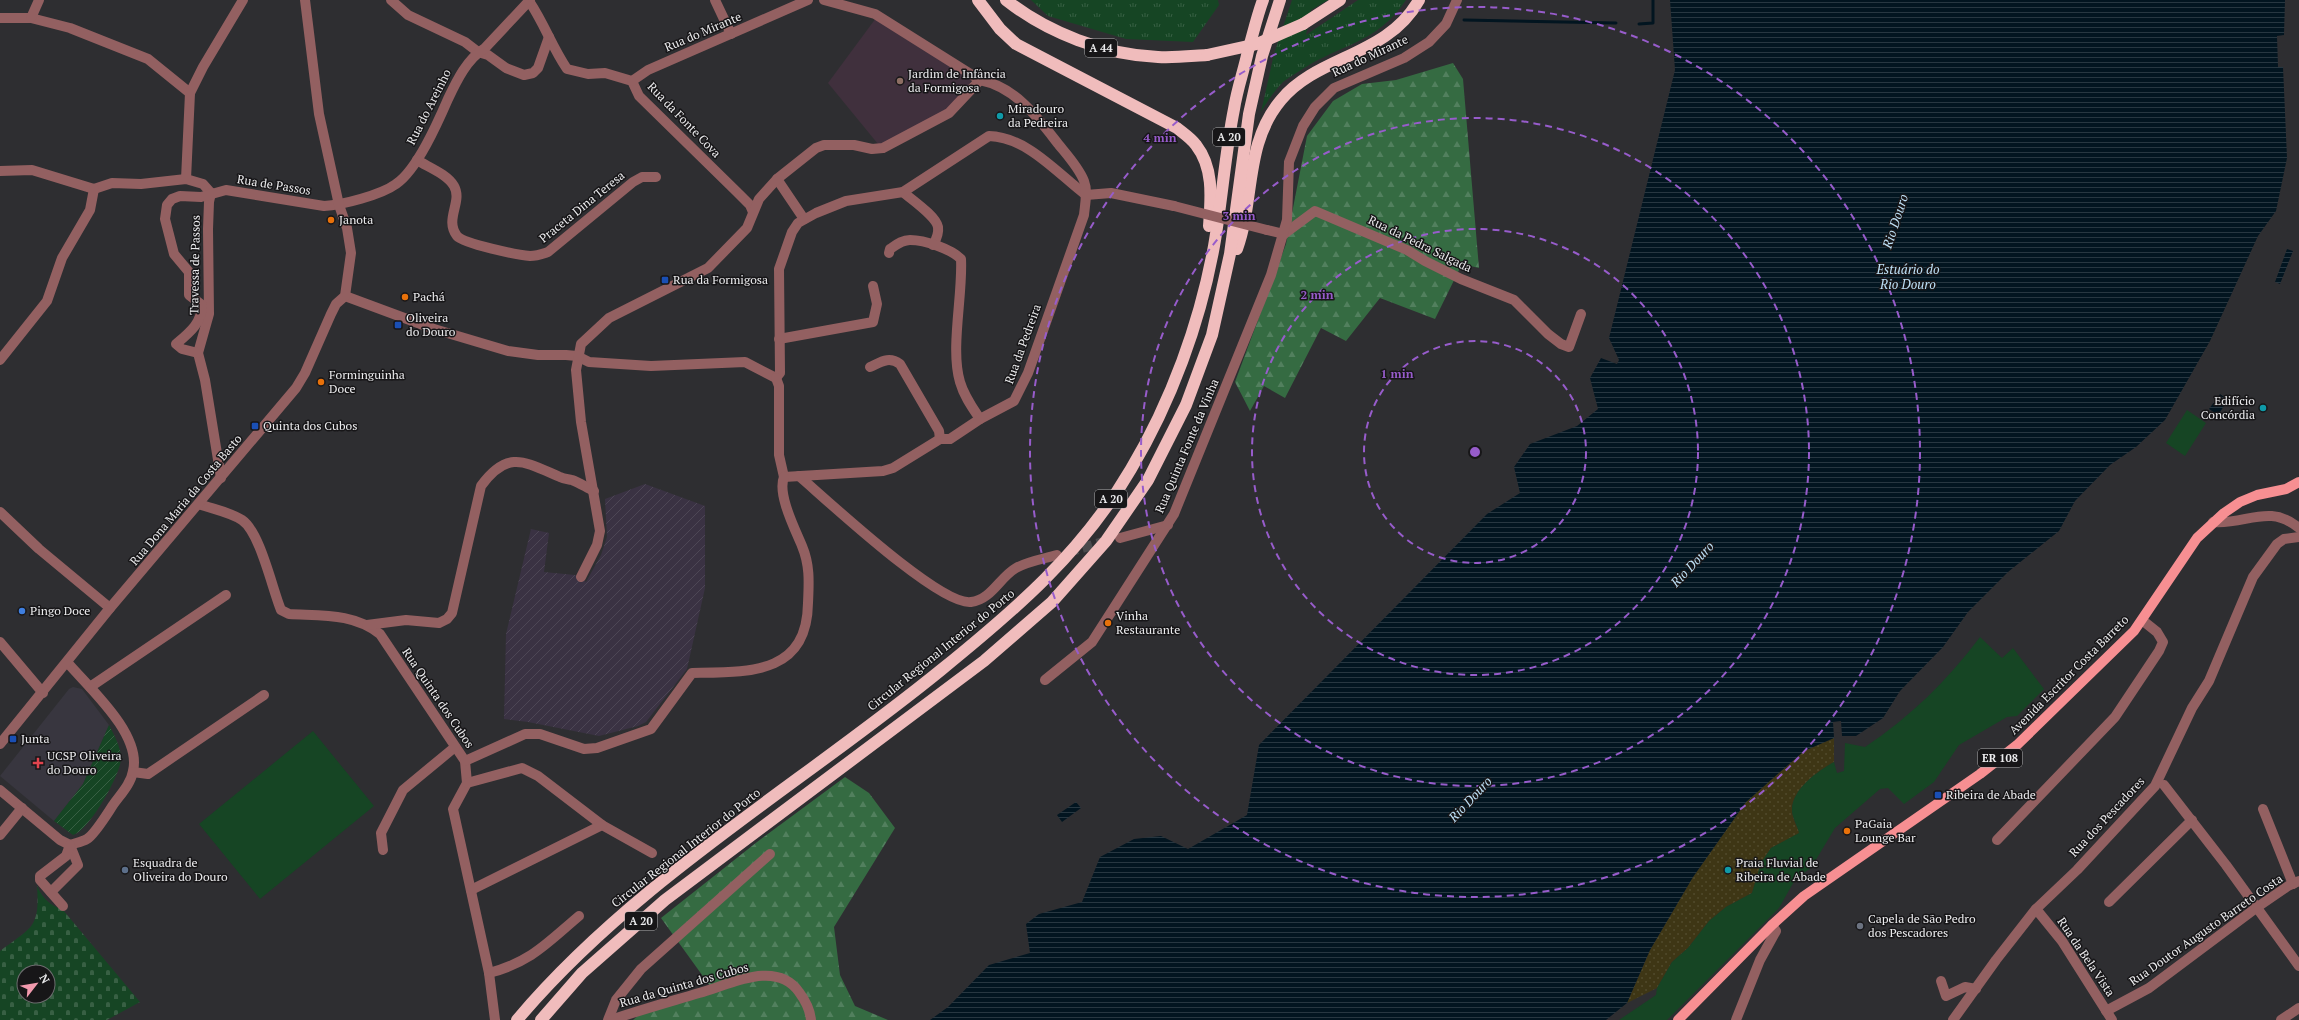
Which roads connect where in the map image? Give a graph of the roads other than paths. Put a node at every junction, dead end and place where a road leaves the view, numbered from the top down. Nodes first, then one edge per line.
1 (39, 0) edge
2 (243, 0) edge
3 (304, 0) edge
4 (391, 0) edge
5 (530, 0) edge
6 (715, 0) edge
7 (808, 0) edge
8 (824, 0) edge
9 (978, 0) edge
10 (1006, 0) edge
11 (1263, 0) edge
12 (1280, 0) edge
13 (1340, 0) edge
14 (1418, 0) edge
15 (1457, 0) edge
16 (0, 18) edge
17 (32, 18) junction
18 (731, 34) junction
19 (549, 37) junction
20 (478, 52) junction
21 (980, 80) junction
22 (632, 81) junction
23 (190, 93) junction
24 (417, 160) junction
25 (0, 171) edge
26 (656, 177) dead end
27 (186, 179) junction
28 (777, 179) junction
29 (94, 189) junction
30 (903, 192) junction
31 (212, 193) junction
32 (1086, 195) junction
33 (339, 205) junction
34 (753, 212) junction
35 (804, 219) junction
36 (1284, 234) junction
37 (933, 245) junction
38 (889, 253) dead end
39 (1206, 277) junction
40 (1225, 280) junction
41 (873, 286) dead end
42 (345, 296) junction
43 (1581, 314) dead end
44 (780, 340) junction
45 (198, 353) junction
46 (577, 356) junction
47 (0, 360) edge
48 (870, 367) dead end
49 (776, 378) junction
50 (980, 419) junction
51 (940, 439) junction
52 (799, 476) junction
53 (784, 477) junction
54 (221, 478) junction
55 (2299, 482) edge
56 (594, 491) junction
57 (199, 504) junction
58 (0, 512) edge
59 (2213, 522) junction
60 (1168, 525) junction
61 (2299, 528) edge
62 (2299, 537) edge
63 (1120, 538) dead end
64 (1057, 555) tunnel mouth
65 (581, 578) dead end
66 (226, 595) dead end
67 (110, 608) junction
68 (2142, 620) junction
69 (368, 625) junction
70 (0, 642) edge
71 (67, 662) junction
72 (1045, 680) dead end
73 (90, 687) junction
74 (43, 693) junction
75 (264, 695) dead end
76 (0, 744) edge
77 (455, 747) junction
78 (465, 761) junction
79 (133, 772) junction
80 (467, 783) junction
81 (2164, 785) dead end
82 (0, 790) edge
83 (22, 808) junction
84 (2263, 809) dead end
85 (2192, 820) junction
86 (602, 825) junction
87 (0, 835) edge
88 (1997, 840) dead end
89 (70, 846) junction
90 (383, 850) dead end
91 (652, 853) dead end
92 (770, 854) dead end
93 (2296, 883) edge
94 (471, 890) junction
95 (51, 892) junction
96 (2109, 902) dead end
97 (63, 906) dead end
98 (2256, 908) junction
99 (2036, 909) junction
100 (579, 916) dead end
101 (1772, 925) junction
102 (2299, 966) edge
103 (489, 973) junction
104 (1940, 982) dead end
105 (1976, 989) junction
106 (2299, 1008) edge
107 (2106, 1011) junction
108 (495, 1020) edge
109 (517, 1020) edge
110 (541, 1020) edge
111 (608, 1020) edge
112 (611, 1020) edge
113 (811, 1020) edge
114 (1678, 1020) edge
115 (1736, 1020) edge
116 (1953, 1020) edge
117 (2112, 1020) edge
118 (2281, 1020) edge

1 - 17 street
2 - 23 street
3 - 33 street
4 - 20 street
5 - 19 street, Rua da Fonte Cova
5 - 20 street, Rua do Areinho
6 - 18 street
7 - 18 street, Rua do Mirante
8 - 21 street
9 - 39 highway
10 - 13 highway, A 44, bridge
11 - 39 highway, Circular Regional Interior do Porto / A 20
12 - 40 highway, A 20
14 - 40 highway
15 - 36 street, Rua do Mirante
16 - 17 street
17 - 23 street
18 - 22 street, Rua do Mirante
19 - 20 street
19 - 22 street, Rua da Fonte Cova
20 - 24 street, Rua do Areinho
21 - 28 street
21 - 32 street
22 - 34 street, Rua da Fonte Cova
23 - 27 street
24 - 26 street, Praceta Dina Teresa
24 - 33 street, Rua do Areinho
25 - 29 street
27 - 29 street
27 - 31 street
28 - 34 street
28 - 35 street
29 - 47 street
30 - 32 street
30 - 35 street
30 - 37 street
31 - 33 street, Rua de Passos
31 - 45 street, Travessa de Passos
31 - 45 street, Rua de Passos
32 - 36 street, bridge
32 - 50 street, Rua da Pedreira
33 - 42 street
34 - 46 street
35 - 44 street
36 - 43 street, Rua da Pedra Salgada
36 - 60 street, Rua Quinta Fonte da Vinha
37 - 38 street
37 - 50 street
39 - 109 highway, Circular Regional Interior do Porto / A 20
40 - 110 highway, A 20
41 - 44 street
42 - 46 street
42 - 54 street, Rua Dona Maria da Costa Basto
44 - 49 street
45 - 54 street
46 - 49 street
46 - 56 street
48 - 51 street
49 - 53 street
50 - 51 street, Rua da Pedreira
51 - 52 street, Rua da Pedreira
52 - 53 street, Rua da Pedreira
52 - 64 street
53 - 78 street
54 - 57 street, Rua Dona Maria da Costa Basto
55 - 59 main road, Avenida Escritor Costa Barreto / ER 108
56 - 65 street
56 - 69 street
57 - 67 street, Rua Dona Maria da Costa Basto
57 - 69 street, Rua Quinta dos Cubos
58 - 67 street
59 - 61 street
59 - 68 main road, Avenida Escritor Costa Barreto / ER 108
60 - 63 street
60 - 72 street, Rua Quinta Fonte da Vinha
62 - 99 street, Rua dos Pescadores
66 - 73 street
67 - 71 street, Rua Dona Maria da Costa Basto
68 - 88 street
68 - 101 main road, Avenida Escritor Costa Barreto / ER 108
69 - 77 street, Rua Quinta dos Cubos
70 - 74 street
71 - 73 street
71 - 74 street, Rua Dona Maria da Costa Basto
73 - 79 street
74 - 76 street, Rua Dona Maria da Costa Basto
75 - 79 street
77 - 78 street, Rua Quinta dos Cubos
77 - 90 street
78 - 80 street, Rua Quinta dos Cubos
79 - 89 street
80 - 86 street
80 - 94 street
81 - 85 street
82 - 83 street
83 - 87 street
83 - 89 street
84 - 93 street
85 - 96 street
85 - 98 street
86 - 91 street
86 - 94 street
89 - 95 street
89 - 95 street
92 - 111 street
93 - 98 street, Rua Doutor Augusto Barreto Costa
94 - 103 street
95 - 97 street
98 - 102 street
98 - 107 street, Rua Doutor Augusto Barreto Costa
99 - 105 street, Rua dos Pescadores
99 - 107 street, Rua da Bela Vista
100 - 103 street
101 - 114 main road, Avenida Escritor Costa Barreto / ER 108
101 - 115 street
103 - 108 street
104 - 105 street
105 - 116 street, Rua dos Pescadores
106 - 118 street
107 - 117 street, Rua da Bela Vista
112 - 113 street, Rua da Quinta dos Cubos

